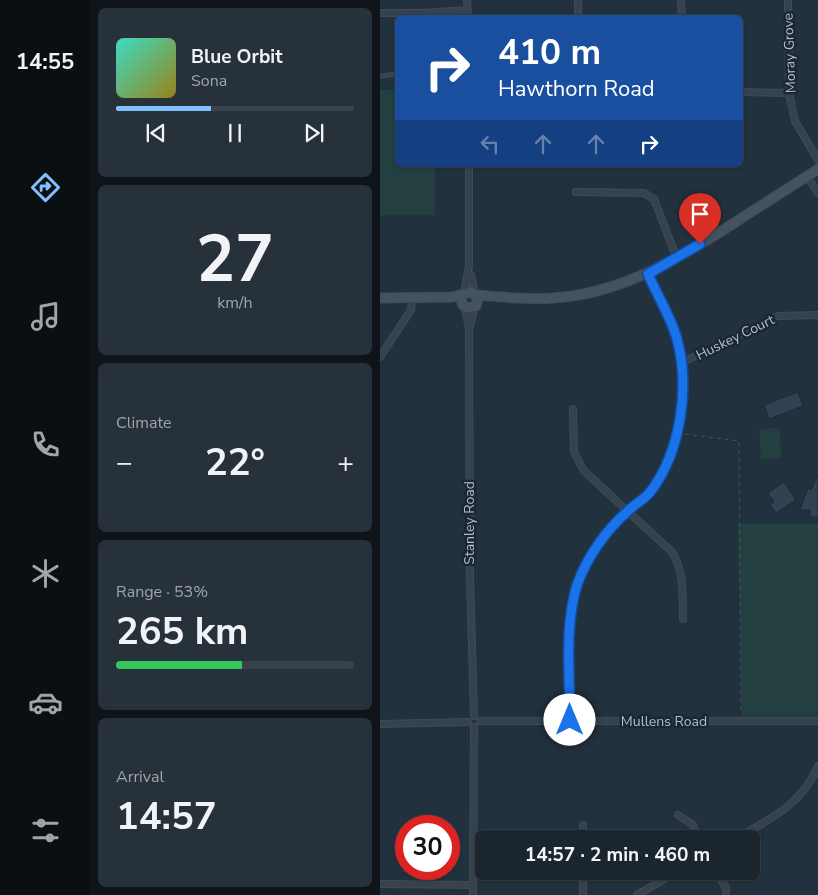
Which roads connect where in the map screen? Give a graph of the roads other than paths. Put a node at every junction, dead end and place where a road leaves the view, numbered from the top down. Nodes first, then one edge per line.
1 (467, 0) edge
2 (578, 0) edge
3 (682, 0) edge
4 (788, 0) edge
5 (468, 10) junction
6 (380, 13) edge
7 (423, 13) junction
8 (430, 15) edge
9 (468, 15) edge
10 (578, 15) edge
11 (682, 15) edge
12 (395, 74) edge
13 (380, 76) edge
14 (743, 92) edge
15 (789, 93) junction
16 (818, 160) edge
17 (469, 167) edge
18 (818, 169) edge
19 (807, 176) junction
20 (576, 192) dead end
21 (818, 193) edge
22 (677, 258) junction
23 (469, 266) junction
24 (648, 274) junction
25 (464, 294) junction
26 (476, 295) junction
27 (380, 298) edge
28 (431, 298) junction
29 (510, 298) junction
30 (412, 299) junction
31 (470, 307) junction
32 (818, 315) edge
33 (380, 357) edge
34 (683, 362) junction
35 (574, 409) dead end
36 (626, 512) junction
37 (683, 619) dead end
38 (474, 716) junction
39 (570, 720) junction
40 (480, 721) junction
41 (818, 721) edge
42 (468, 722) junction
43 (380, 724) edge
44 (474, 728) junction
45 (818, 766) edge
46 (816, 779) edge
47 (678, 815) dead end
48 (583, 825) dead end
49 (583, 830) edge
50 (696, 830) edge
51 (751, 830) edge
52 (583, 880) edge
53 (663, 880) edge
54 (721, 880) edge
55 (380, 884) edge
56 (472, 885) junction
57 (473, 895) edge
58 (583, 895) edge
59 (637, 895) edge
60 (726, 895) edge

1 - 5 street
2 - 10 street
3 - 11 street
4 - 15 street, Moray Grove
5 - 7 street
5 - 9 street
6 - 7 street
7 - 8 street
12 - 13 lane
14 - 15 street
15 - 16 street, Moray Grove
17 - 23 street
18 - 19 main road
19 - 21 street
19 - 22 main road
20 - 22 street
22 - 24 main road
23 - 25 street
23 - 26 street
24 - 29 main road
24 - 34 street
25 - 26 main road
25 - 28 main road
25 - 31 main road
26 - 29 main road
26 - 31 main road
27 - 30 main road
28 - 30 main road
28 - 31 main road
29 - 31 main road
30 - 33 street
31 - 38 street, Stanley Road
32 - 34 street, Huskey Court
34 - 36 street
35 - 36 street
36 - 37 street
36 - 39 street
38 - 40 street
38 - 42 street
39 - 40 street, Mullens Road
39 - 41 street, Mullens Road
40 - 44 street
42 - 43 street
42 - 44 street
44 - 56 street
45 - 46 street
46 - 51 street
47 - 50 street
48 - 49 street
52 - 58 street
53 - 59 street
54 - 60 street
55 - 56 street
56 - 57 street

